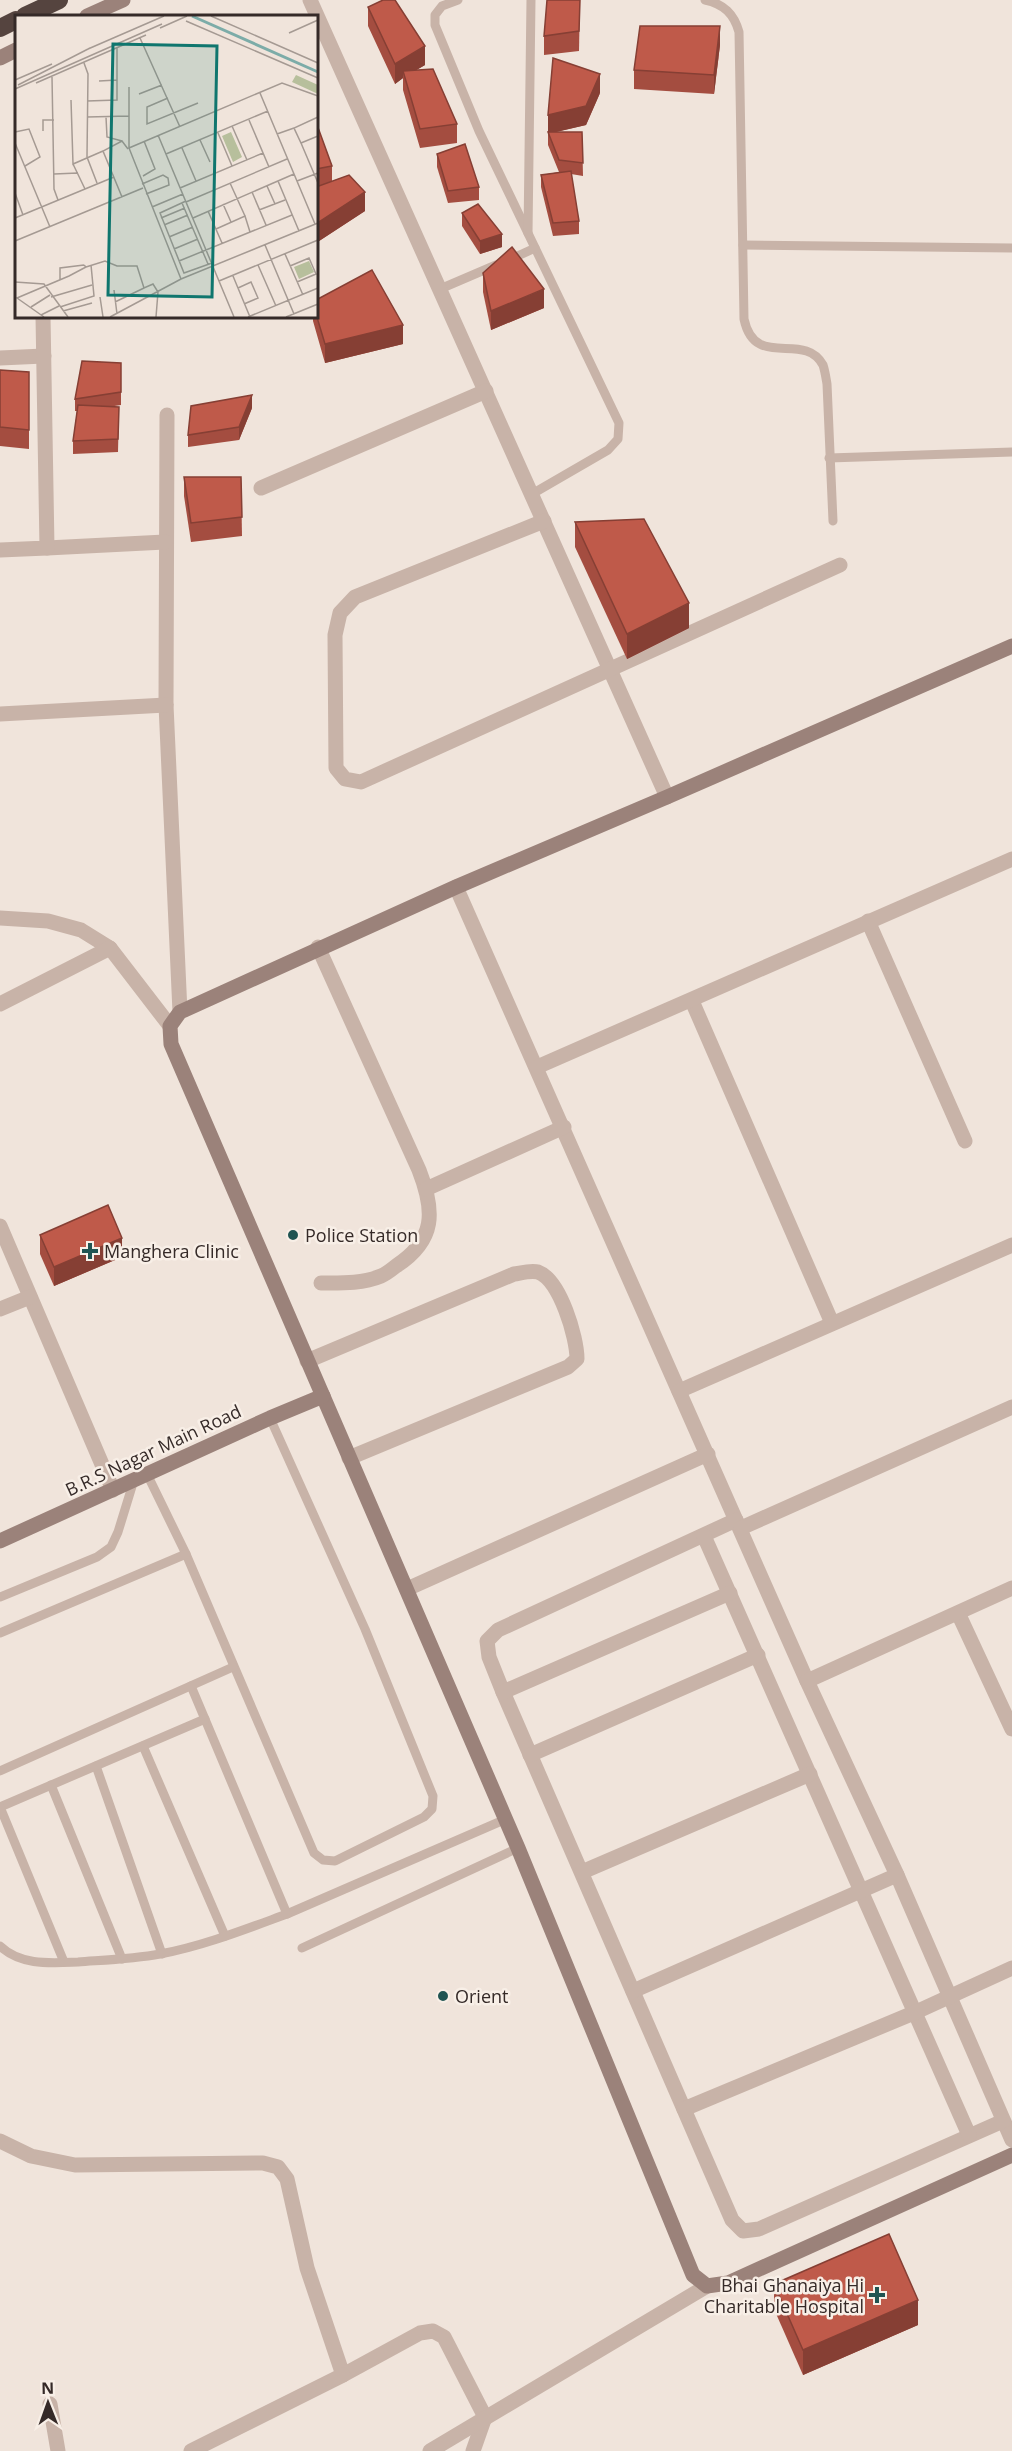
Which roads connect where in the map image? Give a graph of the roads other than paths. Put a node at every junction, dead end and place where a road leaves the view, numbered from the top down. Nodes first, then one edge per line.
1 (59, 0) edge
2 (123, 0) edge
3 (458, 0) edge
4 (531, 0) edge
5 (705, 0) edge
6 (312, 1) edge
7 (27, 15) edge
8 (89, 15) edge
9 (15, 20) edge
10 (0, 28) edge
11 (15, 50) edge
12 (0, 58) edge
13 (528, 235) junction
14 (743, 245) junction
15 (1012, 248) edge
16 (535, 249) junction
17 (440, 290) junction
18 (43, 318) edge
19 (44, 356) junction
20 (0, 358) edge
21 (486, 391) junction
22 (167, 415) dead end
23 (1012, 452) edge
24 (829, 458) junction
25 (261, 488) dead end
26 (531, 494) junction
27 (544, 521) junction
28 (833, 521) dead end
29 (165, 542) junction
30 (47, 548) junction
31 (0, 550) edge
32 (840, 565) dead end
33 (1012, 646) edge
34 (611, 670) junction
35 (166, 705) junction
36 (0, 714) edge
37 (667, 797) junction
38 (1012, 859) edge
39 (456, 887) junction
40 (0, 918) edge
41 (868, 921) junction
42 (318, 947) junction
43 (110, 948) junction
44 (692, 1001) junction
45 (0, 1004) edge
46 (180, 1012) junction
47 (170, 1026) junction
48 (537, 1067) junction
49 (564, 1127) junction
50 (965, 1141) dead end
51 (426, 1190) junction
52 (0, 1226) edge
53 (1012, 1245) edge
54 (321, 1283) dead end
55 (30, 1297) junction
56 (0, 1309) edge
57 (832, 1323) junction
58 (307, 1361) junction
59 (679, 1391) junction
60 (323, 1396) junction
61 (1012, 1407) edge
62 (270, 1418) junction
63 (708, 1454) junction
64 (350, 1458) junction
65 (141, 1477) junction
66 (113, 1490) junction
67 (739, 1524) junction
68 (704, 1536) junction
69 (0, 1541) edge
70 (186, 1554) junction
71 (1012, 1588) edge
72 (407, 1589) junction
73 (729, 1593) junction
74 (0, 1597) edge
75 (958, 1613) junction
76 (0, 1633) edge
77 (758, 1655) junction
78 (233, 1667) junction
79 (807, 1681) junction
80 (191, 1686) junction
81 (503, 1692) junction
82 (205, 1719) junction
83 (1012, 1729) edge
84 (144, 1746) junction
85 (530, 1755) junction
86 (96, 1766) junction
87 (0, 1771) edge
88 (810, 1774) junction
89 (51, 1785) junction
90 (0, 1807) edge
91 (506, 1819) junction
92 (518, 1848) junction
93 (582, 1872) junction
94 (897, 1875) junction
95 (860, 1890) junction
96 (287, 1914) junction
97 (225, 1936) junction
98 (0, 1946) edge
99 (302, 1948) dead end
100 (162, 1954) junction
101 (122, 1959) junction
102 (64, 1962) junction
103 (1012, 1968) edge
104 (633, 1991) junction
105 (950, 1997) junction
106 (916, 2012) junction
107 (684, 2109) junction
108 (1003, 2121) junction
109 (969, 2135) junction
110 (1012, 2140) edge
111 (0, 2141) edge
112 (1012, 2155) edge
113 (707, 2286) junction
114 (343, 2375) junction
115 (50, 2404) dead end
116 (485, 2417) junction
117 (58, 2451) edge
118 (191, 2451) edge
119 (430, 2451) edge
120 (473, 2451) edge

1 - 7 highway
2 - 8 street
3 - 13 lane
4 - 13 lane
5 - 14 lane
6 - 17 street
9 - 10 highway
11 - 12 street
13 - 16 lane
14 - 15 lane
14 - 24 lane
16 - 17 lane
16 - 26 lane
17 - 21 street
18 - 19 street
19 - 20 street
19 - 30 street
21 - 25 street
21 - 26 street
22 - 29 street
23 - 24 lane
24 - 28 lane
26 - 27 street
27 - 34 street
27 - 34 street
29 - 30 street
29 - 35 street
30 - 31 street
32 - 34 street
33 - 37 street
34 - 37 street
35 - 36 street
35 - 46 street
37 - 39 street
38 - 41 street
39 - 42 street
39 - 48 street
40 - 43 street
41 - 44 street
41 - 50 street
42 - 46 street
42 - 51 street
43 - 45 street
43 - 47 street
44 - 48 street
44 - 57 street
46 - 47 street
47 - 58 street
48 - 49 street
49 - 51 street
49 - 59 street
51 - 54 street
52 - 55 street
53 - 57 street
55 - 56 street
55 - 66 street
57 - 59 street
58 - 60 street
58 - 64 street
59 - 63 street
60 - 62 street, B.R.S Nagar Main Road
60 - 64 street
61 - 67 street
62 - 65 street, B.R.S Nagar Main Road
62 - 78 lane
63 - 67 street
63 - 72 street
64 - 72 street
65 - 66 street, B.R.S Nagar Main Road
65 - 70 lane
65 - 74 lane
66 - 69 street, B.R.S Nagar Main Road
67 - 68 street
67 - 79 street
68 - 73 street
68 - 81 street
70 - 76 lane
70 - 78 lane
71 - 75 street
72 - 91 street
73 - 77 street
73 - 81 street
75 - 79 street
75 - 83 street
77 - 85 street
77 - 88 street
78 - 80 lane
79 - 94 street
80 - 82 lane
80 - 87 lane
81 - 85 street
82 - 84 lane
82 - 96 lane
84 - 86 lane
84 - 97 lane
85 - 93 street
86 - 89 lane
86 - 100 lane
88 - 93 street
88 - 95 street
89 - 90 lane
89 - 101 lane
90 - 102 lane
91 - 92 street
91 - 96 lane
92 - 99 lane
92 - 113 street
93 - 104 street
94 - 95 street
94 - 105 street
95 - 104 street
95 - 106 street
96 - 97 lane
97 - 100 lane
98 - 102 lane
100 - 101 lane
101 - 102 lane
103 - 105 street
104 - 107 street
105 - 106 street
105 - 108 street
106 - 107 street
106 - 109 street
107 - 109 street
108 - 109 street
108 - 110 street
111 - 114 street
112 - 113 street
113 - 116 street
114 - 116 street
114 - 118 street
115 - 117 street
116 - 119 street
116 - 120 street

